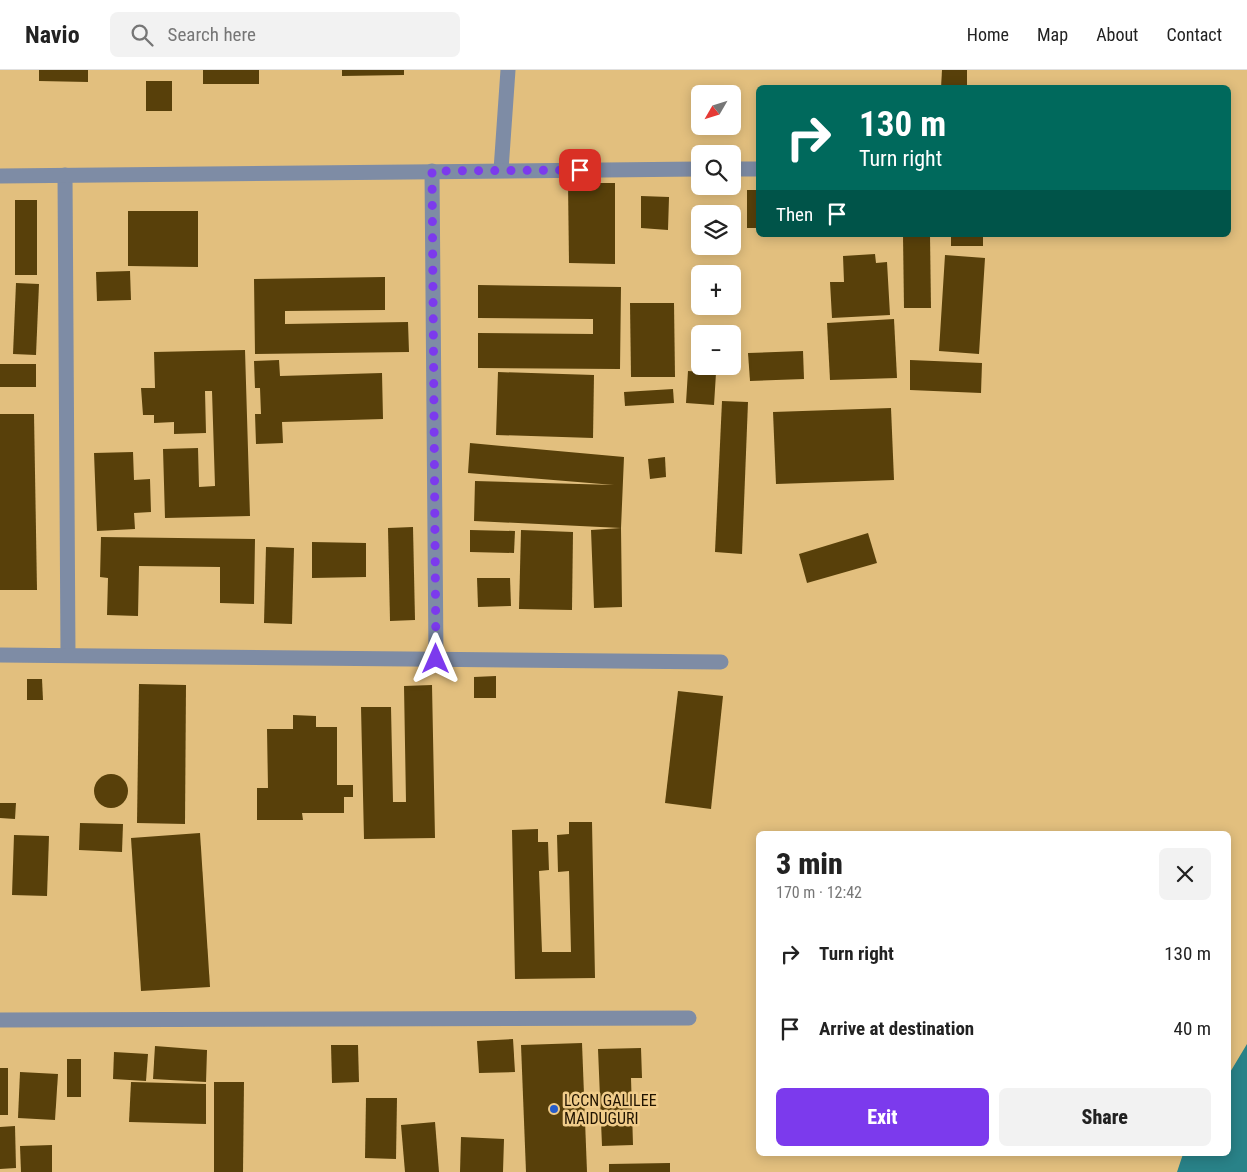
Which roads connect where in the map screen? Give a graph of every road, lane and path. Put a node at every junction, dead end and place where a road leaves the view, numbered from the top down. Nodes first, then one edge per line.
1 (508, 70) edge
2 (691, 169) edge
3 (741, 169) edge
4 (756, 169) edge
5 (501, 170) junction
6 (432, 171) junction
7 (65, 175) junction
8 (0, 176) edge
9 (0, 655) edge
10 (68, 655) junction
11 (436, 659) junction
12 (721, 662) dead end
13 (689, 1018) dead end
14 (0, 1020) edge

1 - 5 street
2 - 5 street
3 - 4 street
5 - 6 street
6 - 7 street
6 - 11 street
7 - 8 street
7 - 10 street
9 - 10 street
10 - 11 street
11 - 12 street
13 - 14 street

